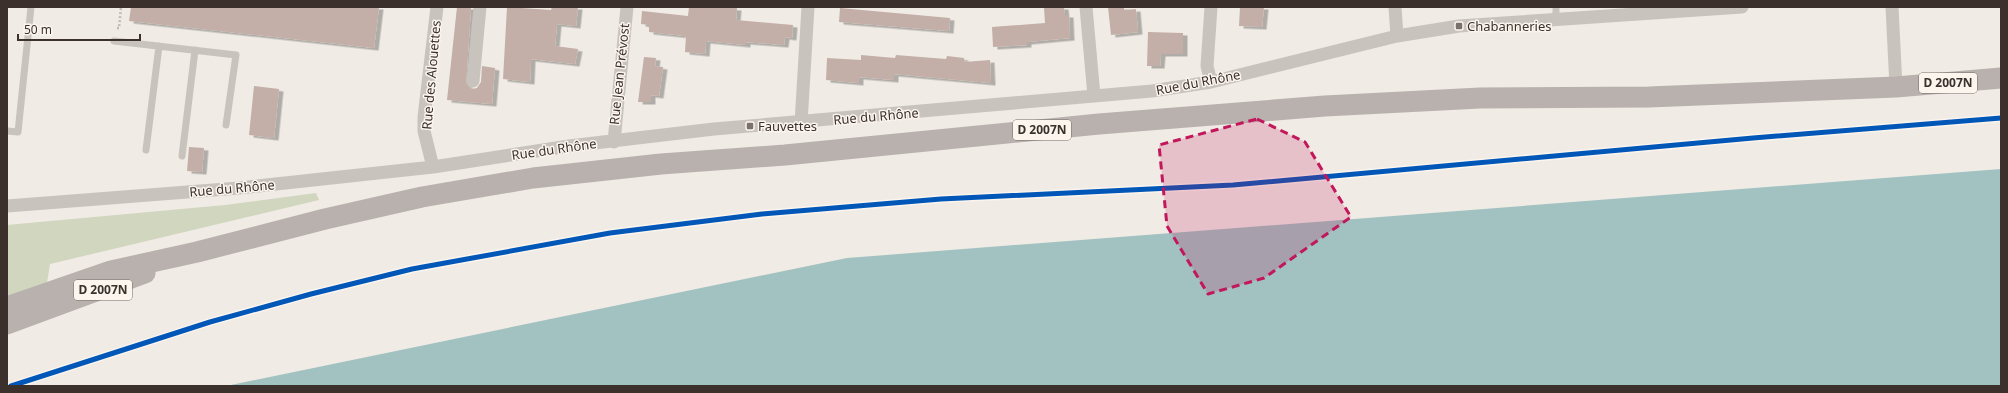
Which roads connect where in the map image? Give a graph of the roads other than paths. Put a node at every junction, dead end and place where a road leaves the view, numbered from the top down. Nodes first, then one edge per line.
1 (31, 7) edge
2 (437, 7) edge
3 (480, 7) edge
4 (627, 7) edge
5 (808, 7) edge
6 (1086, 7) edge
7 (1211, 7) edge
8 (1395, 7) edge
9 (1742, 7) edge
10 (1892, 7) edge
11 (1556, 13) edge
12 (1397, 36) junction
13 (114, 40) dead end
14 (159, 46) junction
15 (195, 50) junction
16 (2001, 78) edge
17 (473, 81) dead end
18 (1211, 82) junction
19 (1896, 87) junction
20 (1094, 96) junction
21 (801, 123) junction
22 (226, 125) dead end
23 (7, 131) edge
24 (614, 142) junction
25 (146, 150) dead end
26 (182, 156) dead end
27 (433, 167) junction
28 (7, 206) edge
29 (197, 252) junction
30 (7, 307) edge
31 (7, 324) edge

1 - 23 lane
2 - 27 street, Rue des Alouettes
3 - 17 street
4 - 24 street, Rue Jean Prévost
5 - 21 street
6 - 20 street
7 - 18 street
8 - 12 street
9 - 11 street, Rue du Rhône
10 - 19 street
11 - 12 street, Rue du Rhône
12 - 18 street, Rue du Rhône
13 - 14 lane
14 - 15 lane
14 - 25 lane
15 - 22 lane
15 - 26 lane
16 - 19 main road, D 2007N
18 - 20 street, Rue du Rhône
19 - 29 main road, D 2007N
20 - 21 street, Rue du Rhône
21 - 24 street, Rue du Rhône
24 - 27 street, Rue du Rhône
27 - 28 street, Rue du Rhône
29 - 30 main road, D 2007N
29 - 31 main road, D 2007N

